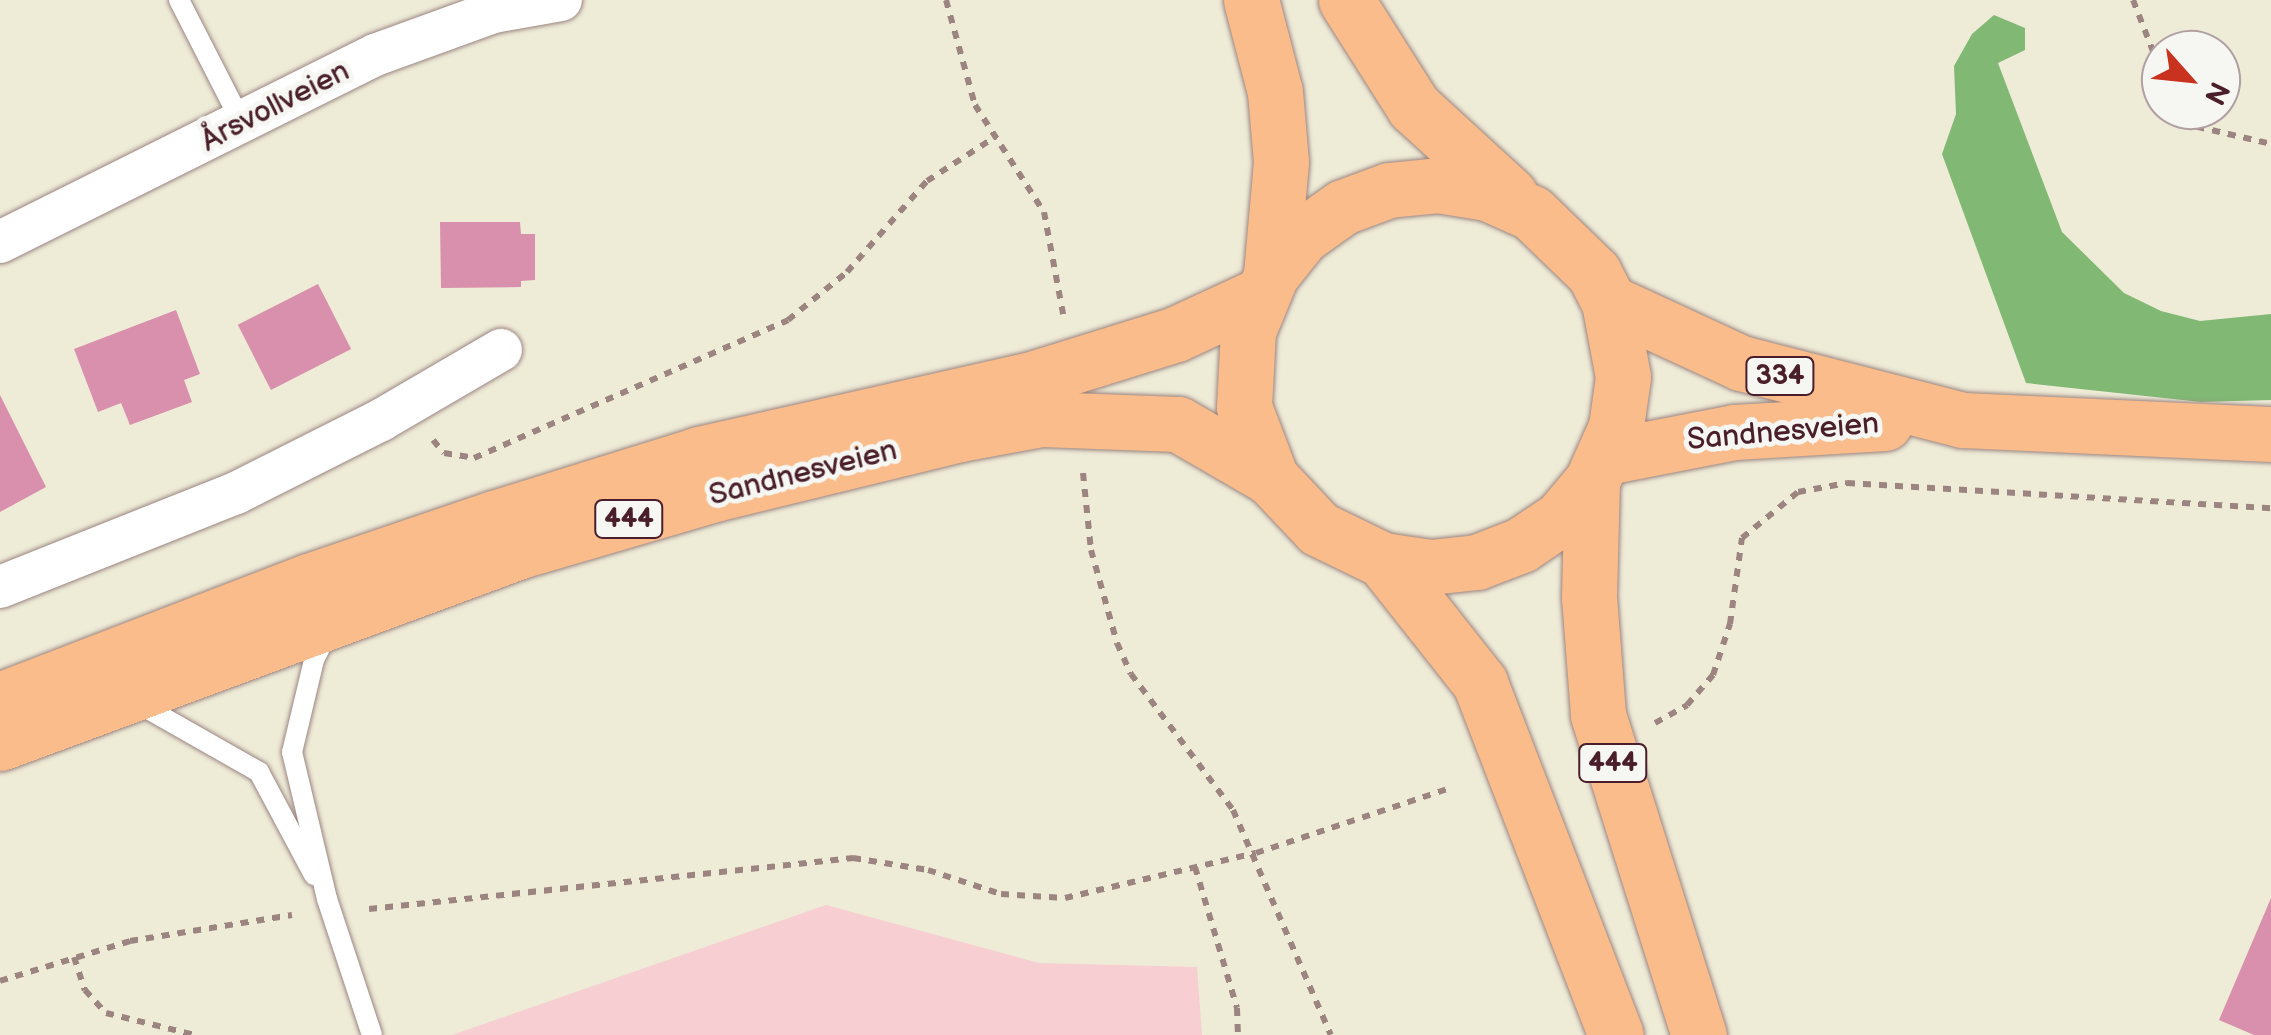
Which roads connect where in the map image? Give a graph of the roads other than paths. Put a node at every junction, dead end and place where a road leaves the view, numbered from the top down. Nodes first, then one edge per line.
1 (180, 0) edge
2 (560, 0) edge
3 (1250, 0) edge
4 (1346, 0) edge
5 (242, 123) junction
6 (1532, 213) junction
7 (0, 242) edge
8 (1266, 284) junction
9 (1608, 302) junction
10 (501, 350) dead end
11 (1962, 420) junction
12 (2271, 434) edge
13 (1599, 469) junction
14 (1271, 478) junction
15 (1383, 560) junction
16 (0, 588) edge
17 (336, 616) junction
18 (126, 696) junction
19 (0, 700) edge
20 (0, 744) edge
21 (327, 899) junction
22 (372, 1035) edge
23 (1616, 1035) edge
24 (1699, 1035) edge

1 - 5 lane
2 - 5 street, Årsvollveien
3 - 8 main road, 444
4 - 6 main road, 444
5 - 7 street, Årsvollveien
6 - 8 main road, 444
6 - 9 main road, 444
8 - 14 main road, 444
8 - 19 main road, Sandnesveien / 444
9 - 11 main road, Sandnesveien / 334
9 - 13 main road, 444
10 - 16 street
11 - 12 main road, Sandnesveien / 334
11 - 13 main road, Sandnesveien / 334
13 - 15 main road, 444
13 - 24 main road, 444
14 - 15 main road, 444
14 - 17 main road, Sandnesveien / 444
15 - 23 main road, 444
17 - 18 main road, Sandnesveien / 444
17 - 21 lane
18 - 20 main road, Sandnesveien / 444
18 - 21 lane
21 - 22 lane

